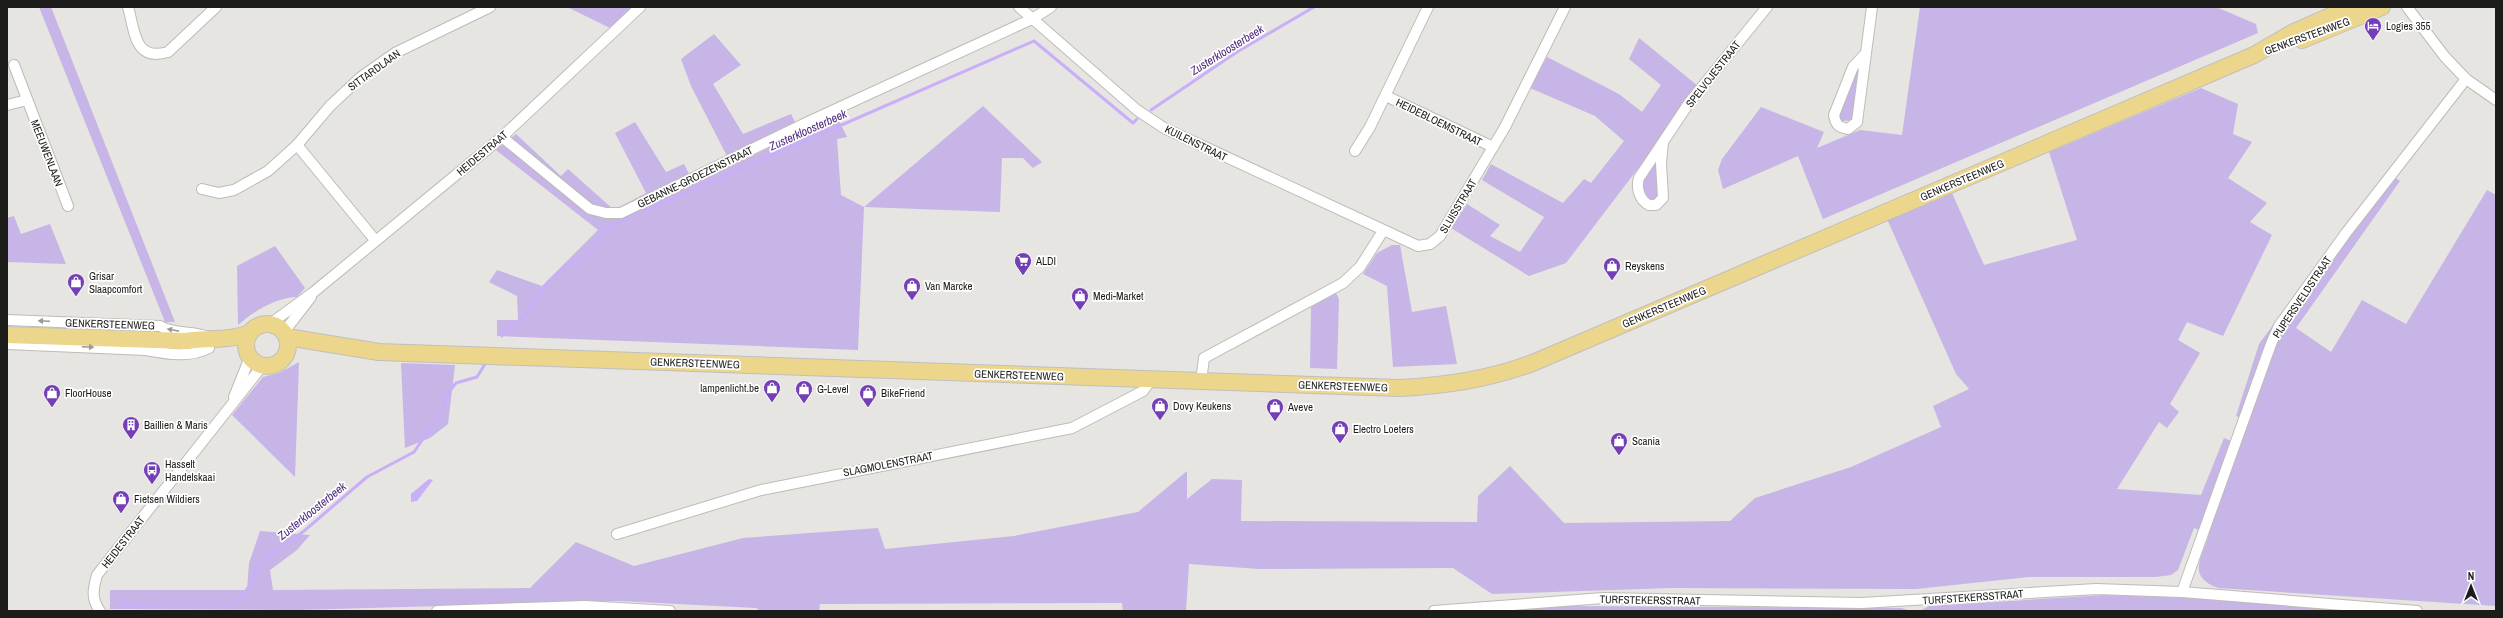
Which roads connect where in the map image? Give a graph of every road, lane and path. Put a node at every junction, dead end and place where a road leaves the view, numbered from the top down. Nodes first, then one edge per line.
1 (128, 7) edge
2 (216, 7) edge
3 (490, 7) edge
4 (640, 7) edge
5 (1019, 7) edge
6 (1051, 7) edge
7 (1428, 7) edge
8 (1565, 7) edge
9 (1767, 7) edge
10 (1872, 7) edge
11 (2382, 7) edge
12 (2408, 7) edge
13 (2342, 12) edge
14 (1032, 19) junction
15 (1866, 53) junction
16 (14, 65) dead end
17 (2466, 79) junction
18 (1386, 96) junction
19 (26, 100) junction
20 (2496, 100) edge
21 (7, 105) edge
22 (502, 137) junction
23 (1663, 143) junction
24 (297, 145) junction
25 (1493, 147) junction
26 (1355, 151) dead end
27 (202, 189) dead end
28 (68, 206) dead end
29 (1383, 231) junction
30 (375, 240) junction
31 (316, 291) junction
32 (7, 320) edge
33 (270, 324) junction
34 (250, 333) junction
35 (7, 335) edge
36 (286, 335) junction
37 (209, 343) junction
38 (7, 344) edge
39 (365, 351) junction
40 (286, 354) junction
41 (253, 358) junction
42 (1151, 380) junction
43 (1201, 381) junction
44 (617, 534) dead end
45 (2182, 592) junction
46 (100, 611) edge
47 (437, 611) edge
48 (670, 611) edge
49 (1434, 611) edge
50 (2417, 611) edge

1 - 2 street
3 - 24 street, SITTARDLAAN
4 - 22 street, HEIDESTRAAT
5 - 14 street, KUILENSTRAAT
6 - 14 street, GEBANNE-GROEZENSTRAAT
7 - 18 street, HEIDEBLOEMSTRAAT
8 - 25 street, SLUISSTRAAT
9 - 23 street, SPELVOJESTRAAT
10 - 15 street
11 - 13 main road, GENKERSTEENWEG
12 - 17 street
13 - 43 main road, GENKERSTEENWEG
14 - 22 street, GEBANNE-GROEZENSTRAAT
14 - 29 street, KUILENSTRAAT
15 - 15 street
16 - 19 street, MEEUWENLAAN
17 - 20 street
17 - 45 street, PIJPERSVELDSTRAAT
18 - 25 street, HEIDEBLOEMSTRAAT
18 - 26 street, HEIDEBLOEMSTRAAT
19 - 21 street
19 - 28 street, MEEUWENLAAN
22 - 30 street, HEIDESTRAAT
23 - 23 street, SPELVOJESTRAAT
24 - 27 street, SITTARDLAAN
24 - 30 street
25 - 29 street, SLUISSTRAAT
29 - 43 street
30 - 31 street, HEIDESTRAAT
31 - 33 street, HEIDESTRAAT
31 - 36 street, HEIDESTRAAT
37 -> 32 street, GENKERSTEENWEG
33 - 34 main road, GENKERSTEENWEG
33 - 36 main road, GENKERSTEENWEG
34 - 37 main road, GENKERSTEENWEG
34 - 41 main road
35 - 37 main road, GENKERSTEENWEG
36 - 39 main road, GENKERSTEENWEG
36 - 40 main road
38 -> 37 street, GENKERSTEENWEG
37 - 41 main road, GENKERSTEENWEG
39 - 40 main road, GENKERSTEENWEG
39 - 42 main road, GENKERSTEENWEG
40 - 41 main road, GENKERSTEENWEG
41 - 46 street, HEIDESTRAAT
42 - 43 main road, GENKERSTEENWEG
42 - 44 street, SLAGMOLENSTRAAT
45 - 49 street, TURFSTEKERSSTRAAT
45 - 50 street, TURFSTEKERSSTRAAT
47 - 48 street

